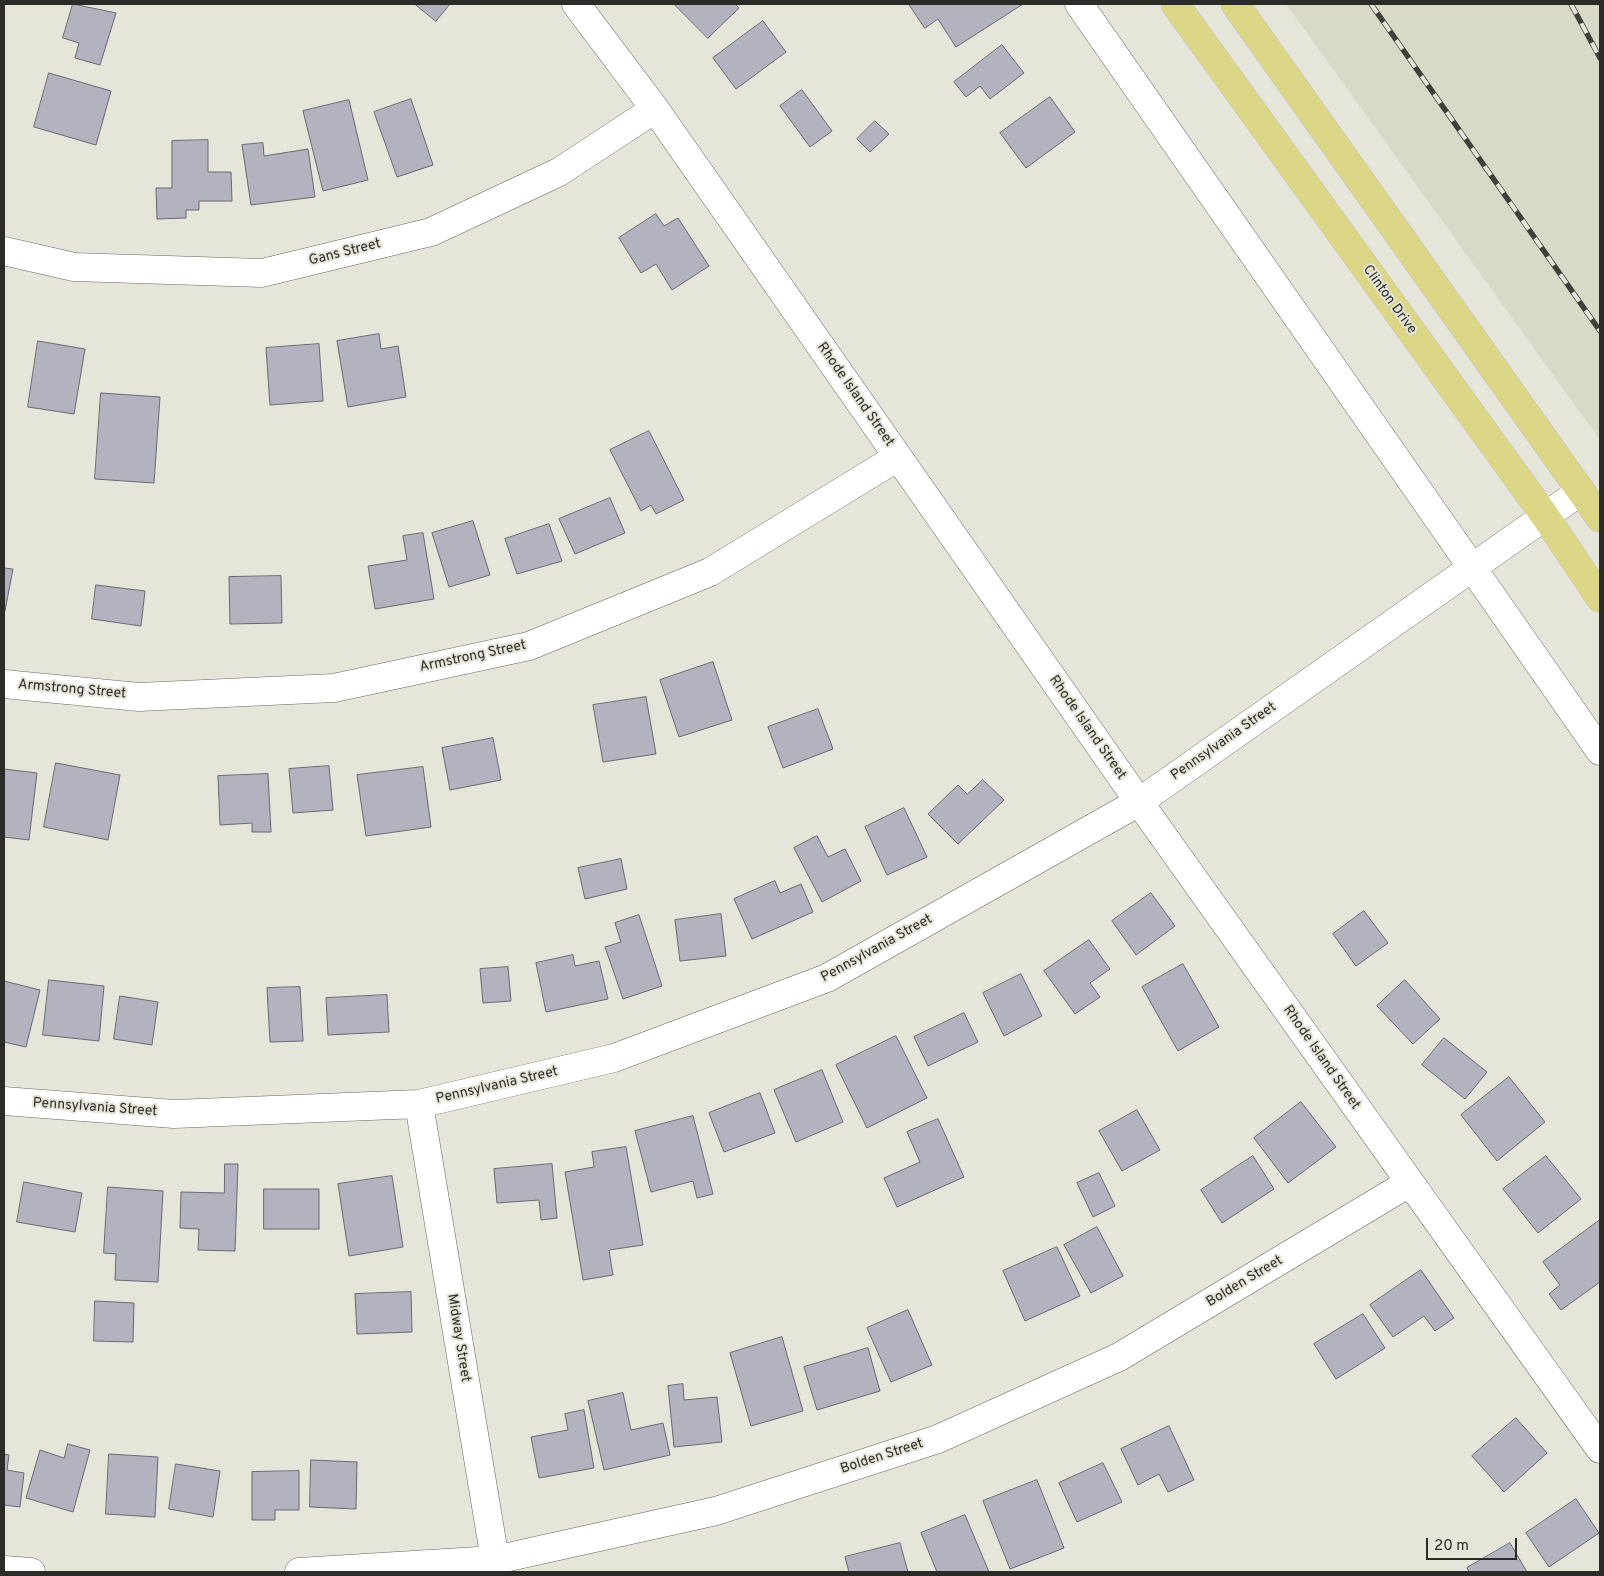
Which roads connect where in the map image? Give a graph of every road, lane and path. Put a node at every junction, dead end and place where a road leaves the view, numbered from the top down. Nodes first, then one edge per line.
1 (576, 4) edge
2 (1079, 4) edge
3 (1175, 4) edge
4 (1235, 4) edge
5 (656, 109) junction
6 (4, 252) edge
7 (898, 457) junction
8 (1581, 491) junction
9 (1545, 516) junction
10 (1600, 518) edge
11 (1473, 567) junction
12 (1600, 598) edge
13 (4, 684) edge
14 (1600, 750) edge
15 (1139, 802) junction
16 (4, 1101) edge
17 (419, 1104) junction
18 (1409, 1183) junction
19 (1600, 1449) edge
20 (496, 1566) edge
21 (4, 1570) edge
22 (31, 1572) edge
23 (299, 1572) edge

1 - 5 street, Rhode Island Street
2 - 11 street
3 - 9 main road, Clinton Drive
4 - 8 main road
5 - 6 street, Gans Street
5 - 7 street, Rhode Island Street
7 - 13 street, Armstrong Street
7 - 15 street, Rhode Island Street
8 - 9 street, Pennsylvania Street
8 - 10 main road
9 - 11 street, Pennsylvania Street
9 - 12 main road, Clinton Drive
11 - 14 street
11 - 15 street, Pennsylvania Street
15 - 17 street, Pennsylvania Street
15 - 18 street, Rhode Island Street
16 - 17 street, Pennsylvania Street
17 - 20 street, Midway Street
18 - 19 street, Rhode Island Street
18 - 20 street, Bolden Street
20 - 23 street, Bolden Street
21 - 22 street

